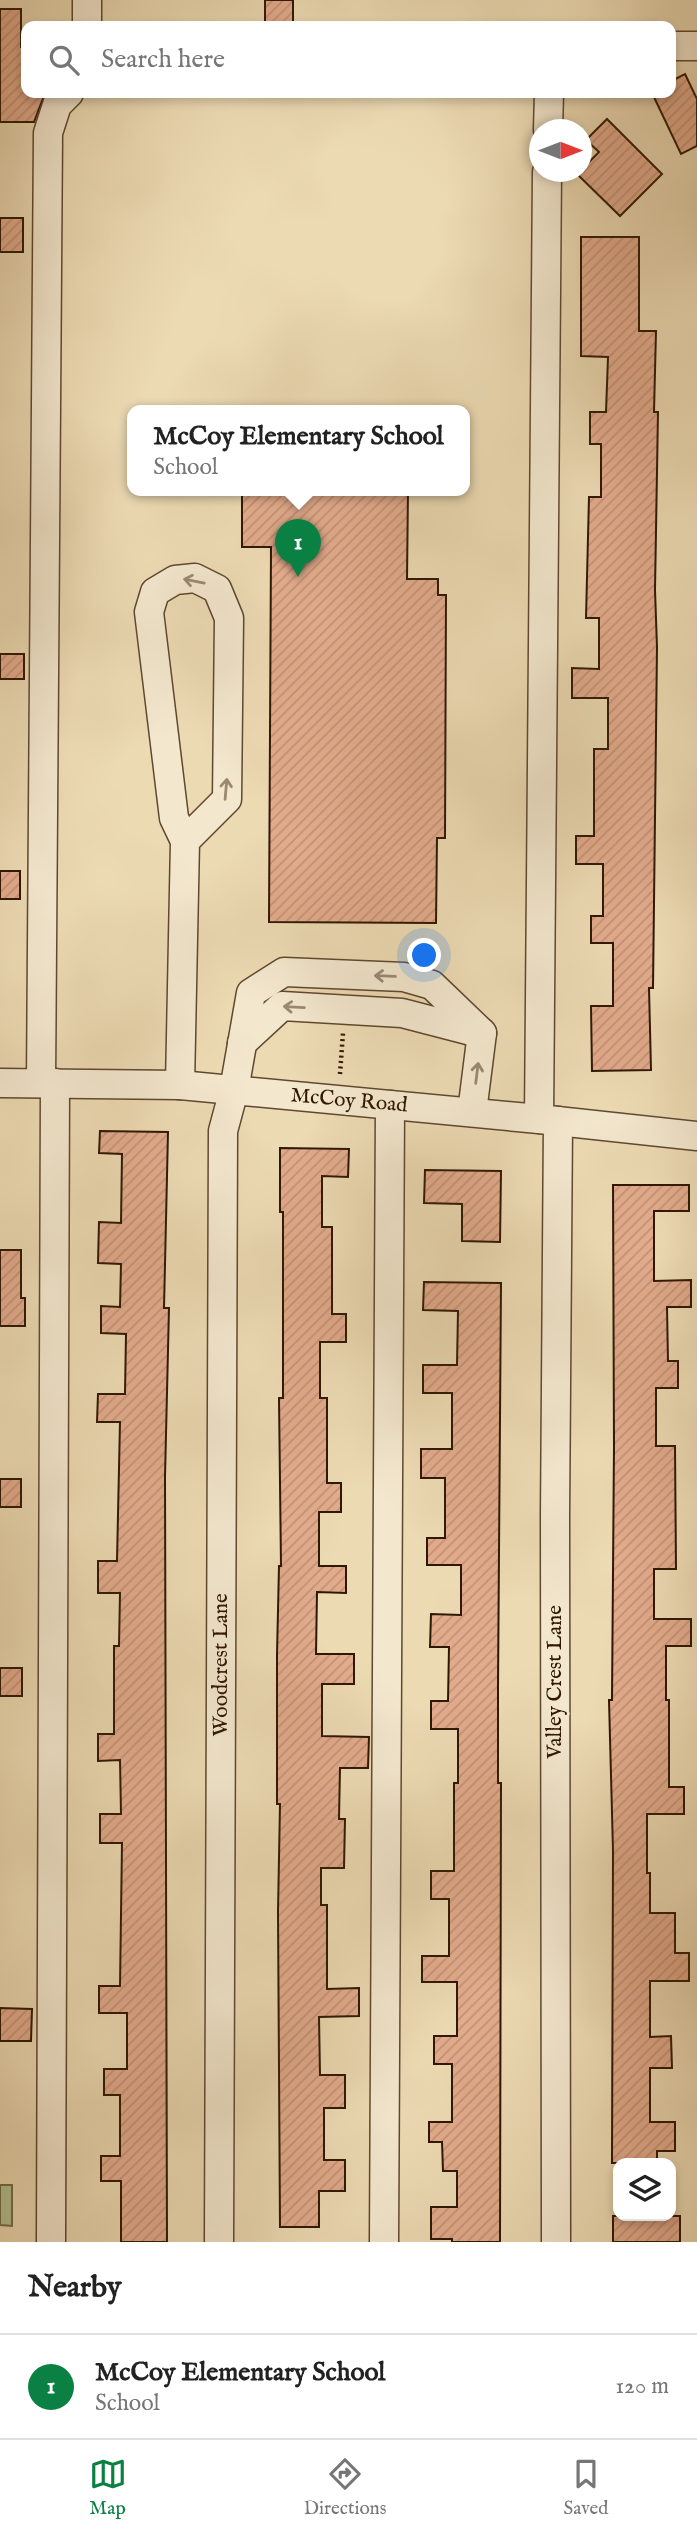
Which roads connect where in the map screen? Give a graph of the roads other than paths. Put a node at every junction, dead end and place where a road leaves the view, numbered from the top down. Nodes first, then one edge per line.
1 (87, 0) edge
2 (87, 21) edge
3 (676, 46) edge
4 (697, 46) edge
5 (64, 98) edge
6 (549, 98) edge
7 (548, 119) edge
8 (547, 182) edge
9 (186, 841) junction
10 (0, 1083) edge
11 (48, 1083) junction
12 (180, 1085) junction
13 (234, 1090) junction
14 (390, 1105) junction
15 (472, 1112) junction
16 (548, 1120) junction
17 (697, 1136) edge
18 (51, 2242) edge
19 (219, 2242) edge
20 (384, 2242) edge
21 (556, 2242) edge

1 - 2 street
3 - 4 street
5 - 11 street
6 - 7 street
8 - 16 street, Valley Crest Lane
9 -> 9 street
9 - 12 street
10 - 11 street, McCoy Road
11 - 12 street, McCoy Road
11 - 18 street
12 - 13 street, McCoy Road
13 - 14 street, McCoy Road
15 -> 13 street, Woodcrest Lane
13 - 19 street, Woodcrest Lane
14 - 15 street, McCoy Road
14 - 20 street
15 - 16 street, McCoy Road
16 - 17 street, McCoy Road
16 - 21 street, Valley Crest Lane

